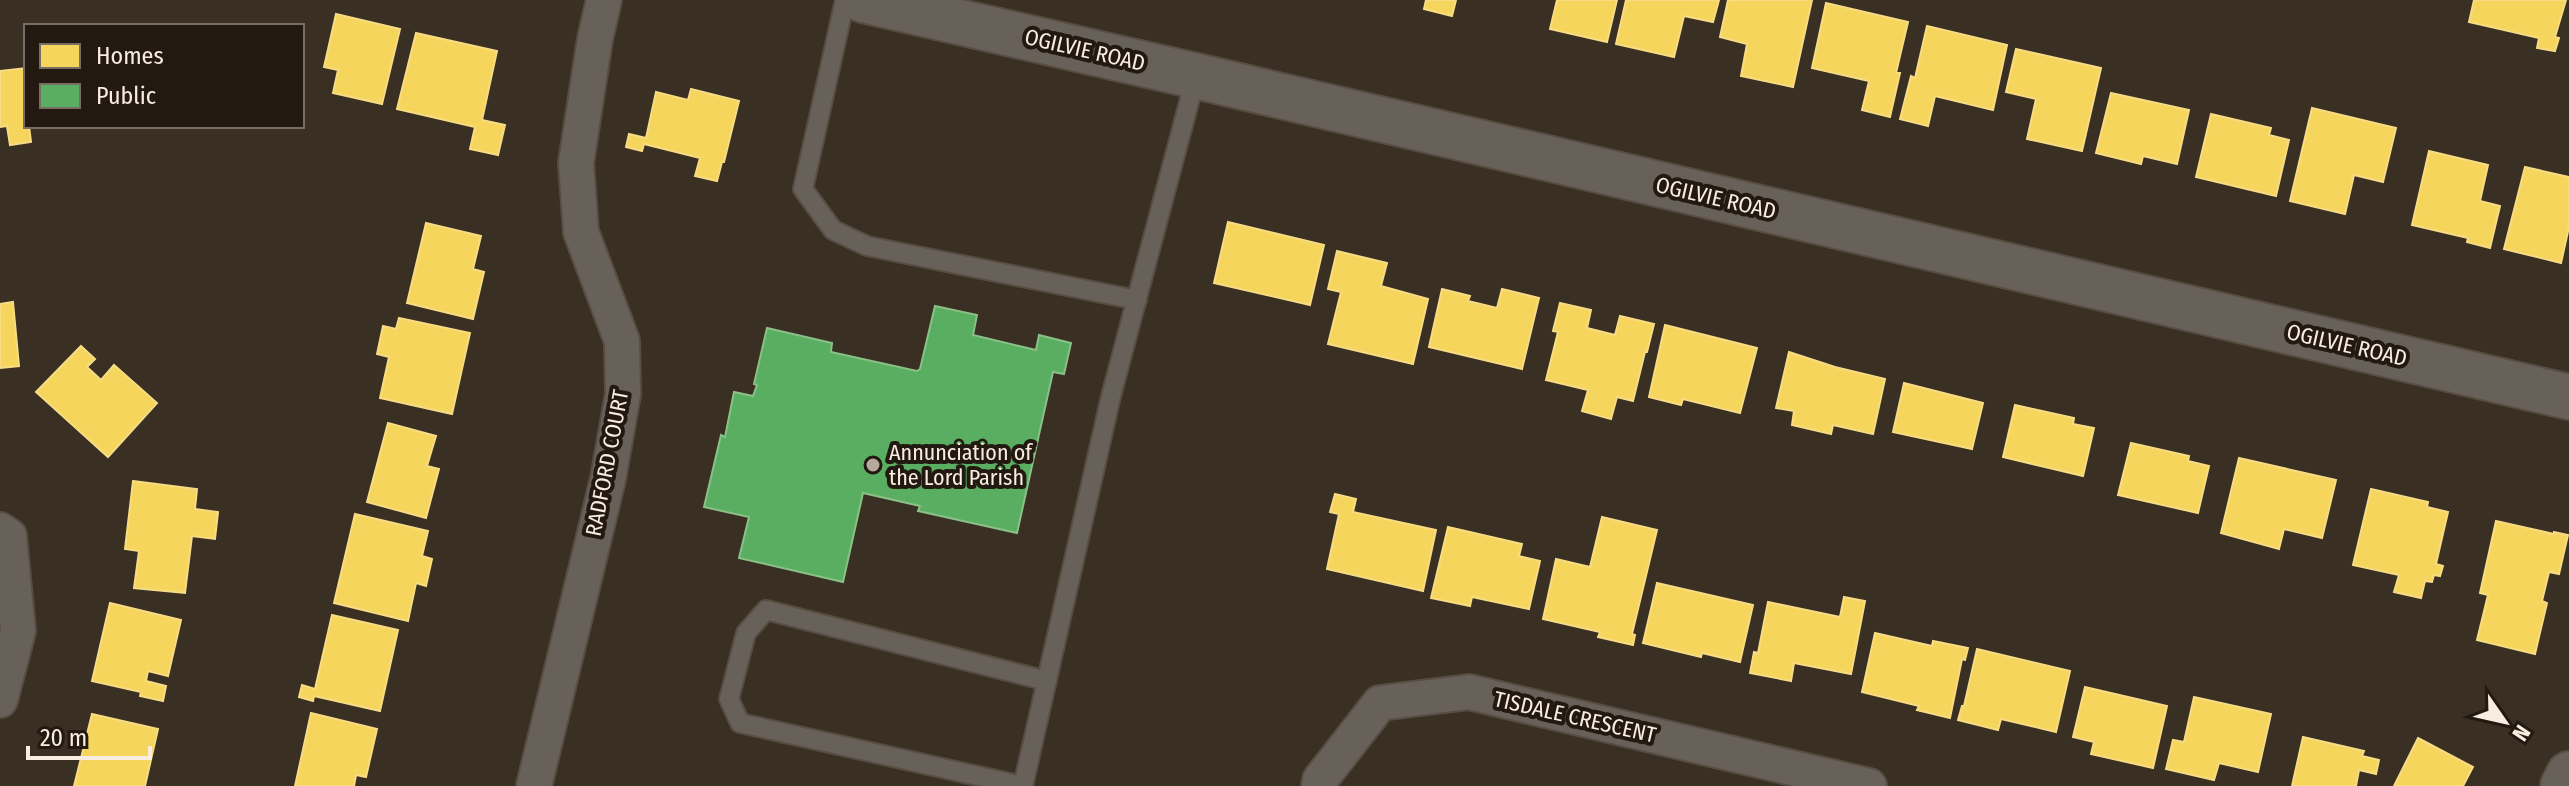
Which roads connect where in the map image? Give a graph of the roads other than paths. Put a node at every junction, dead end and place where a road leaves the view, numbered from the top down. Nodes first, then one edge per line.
1 (604, 0) edge
2 (845, 0) edge
3 (863, 0) edge
4 (1196, 76) junction
5 (1137, 300) junction
6 (2569, 397) edge
7 (0, 530) edge
8 (1047, 681) junction
9 (0, 700) edge
10 (2569, 774) edge
11 (534, 786) edge
12 (1319, 786) edge
13 (1869, 786) edge
14 (2563, 786) edge

1 - 11 street, RADFORD COURT
2 - 5 lane
3 - 4 street, OGILVIE ROAD
4 - 5 lane
4 - 6 street, OGILVIE ROAD
5 - 8 lane
7 - 9 street
8 - 8 lane
10 - 14 street
12 - 13 street, TISDALE CRESCENT

